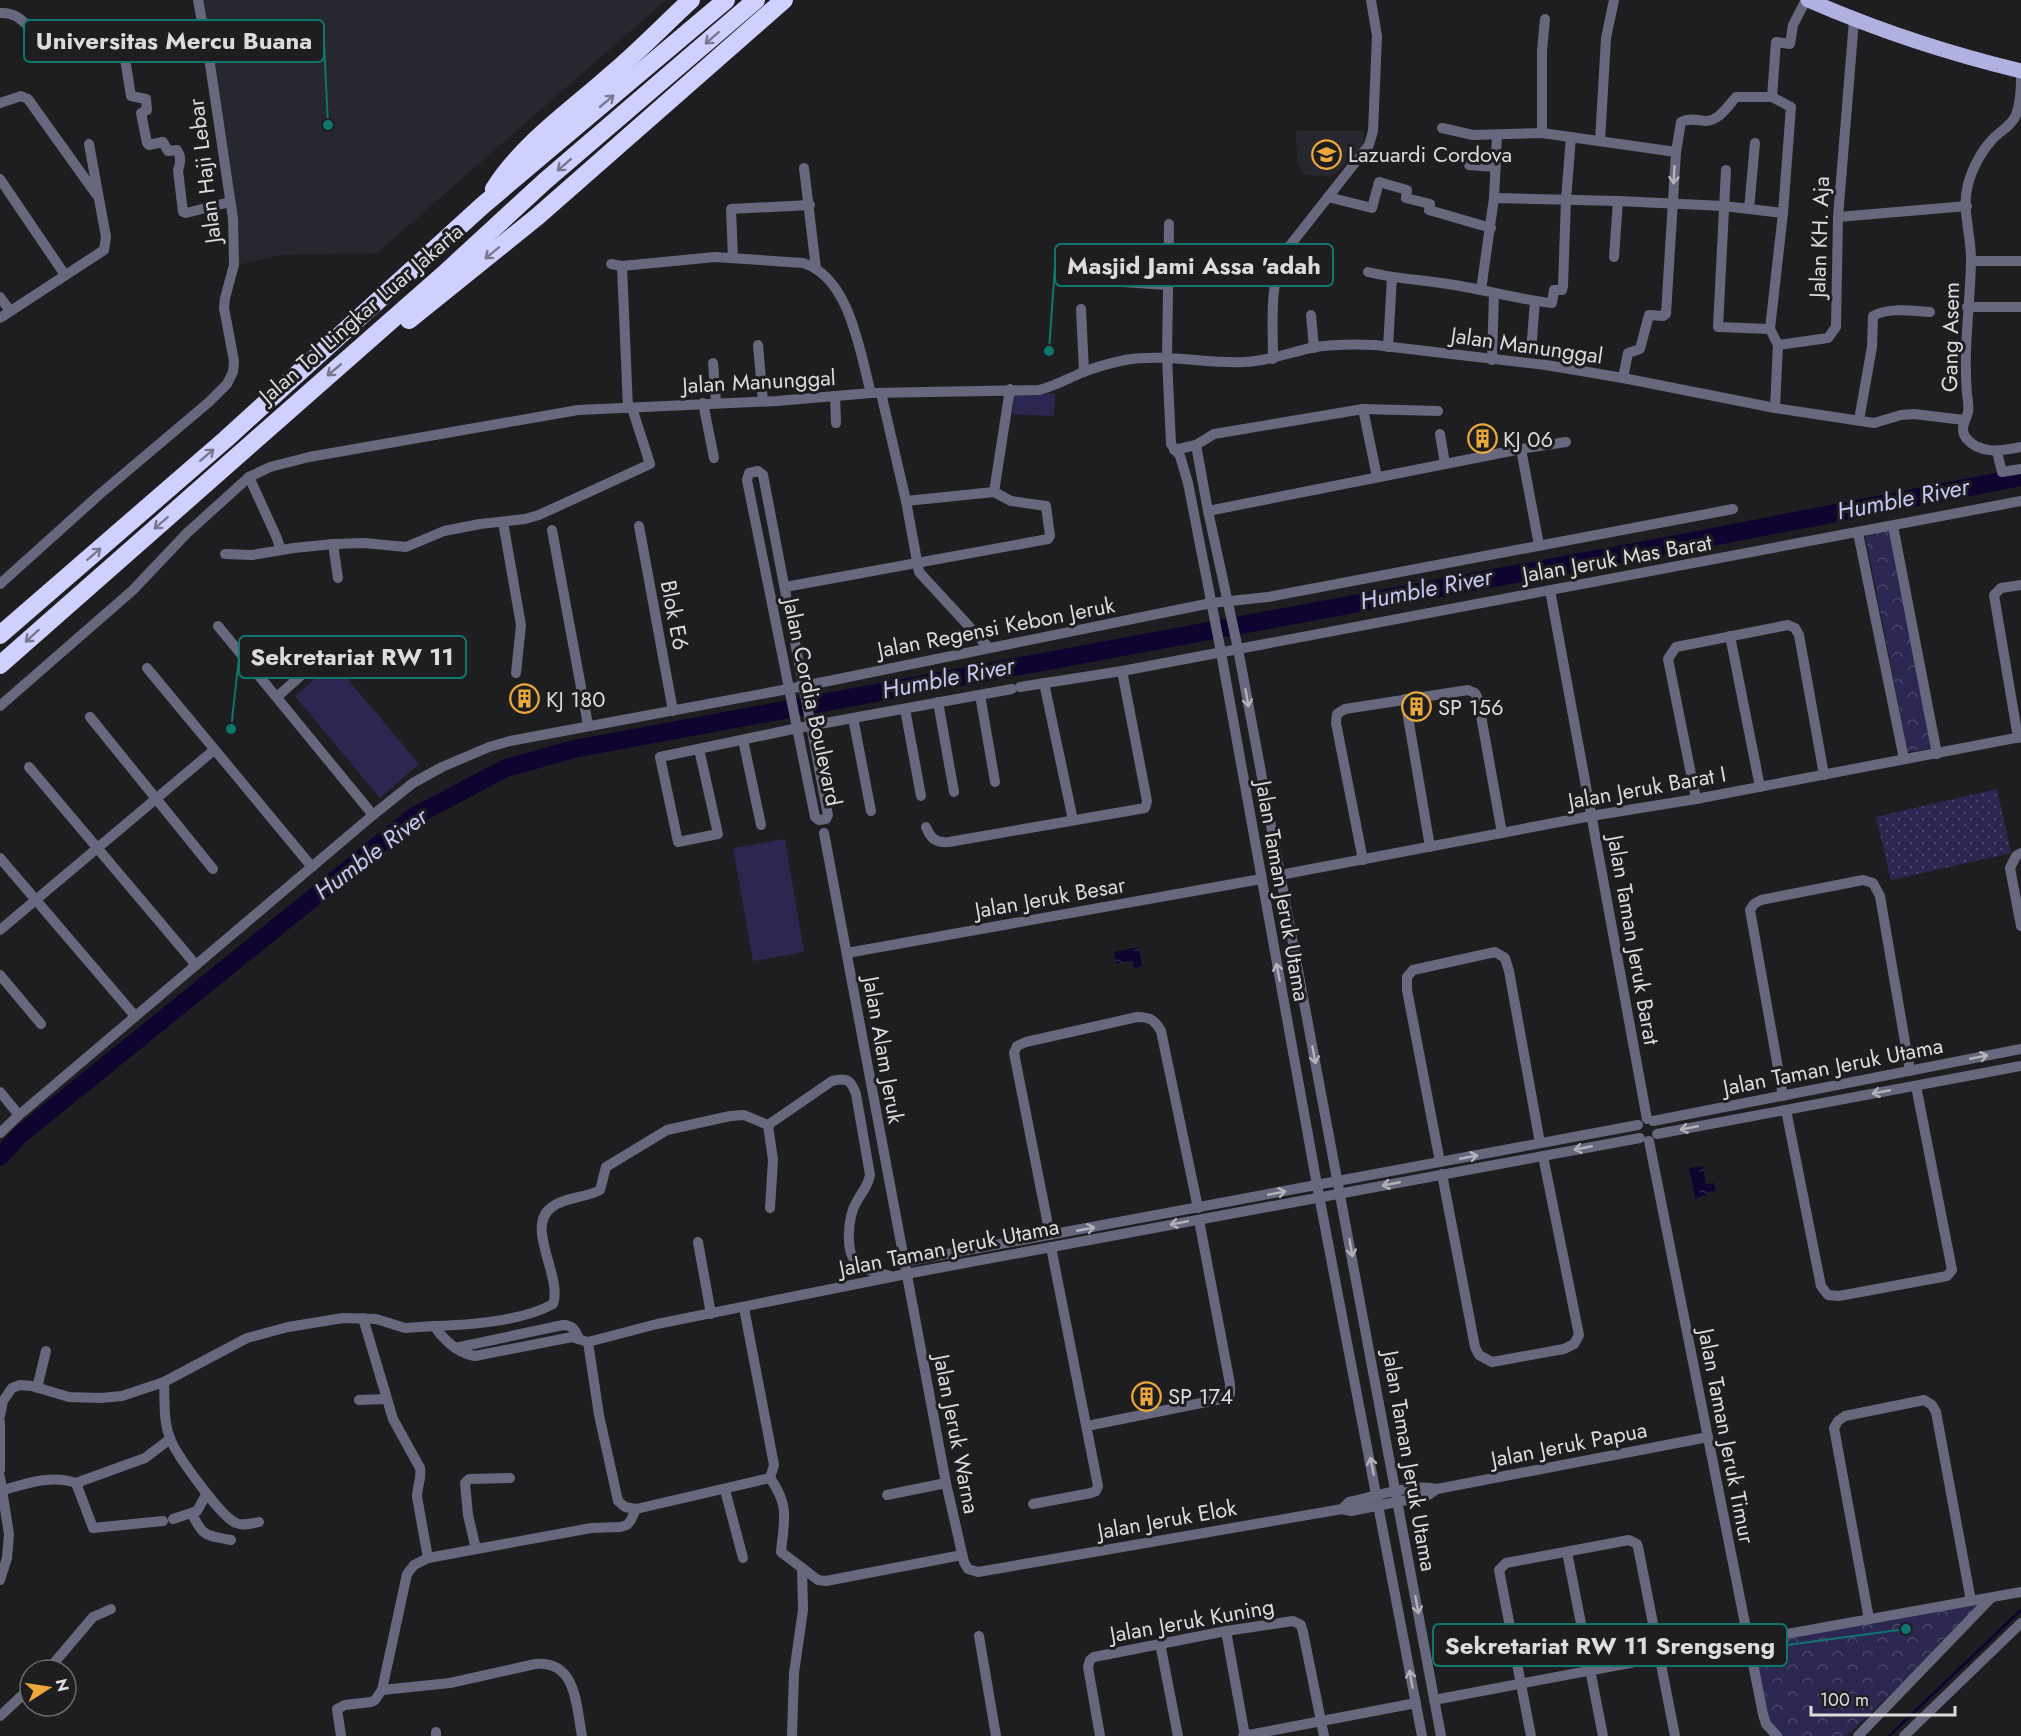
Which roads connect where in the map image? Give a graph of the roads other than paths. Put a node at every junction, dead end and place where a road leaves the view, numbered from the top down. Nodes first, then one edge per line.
1 (198, 0) edge
2 (691, 0) edge
3 (726, 0) edge
4 (756, 0) edge
5 (784, 0) edge
6 (1371, 0) edge
7 (1614, 0) edge
8 (1807, 0) edge
9 (0, 13) edge
10 (1545, 19) dead end
11 (1854, 20) junction
12 (2021, 72) edge
13 (2021, 79) edge
14 (1772, 97) junction
15 (0, 103) edge
16 (1442, 128) dead end
17 (1542, 133) junction
18 (1497, 135) junction
19 (1571, 137) junction
20 (1600, 141) junction
21 (1755, 143) dead end
22 (89, 144) dead end
23 (1676, 152) junction
24 (1469, 165) dead end
25 (1496, 167) junction
26 (804, 168) dead end
27 (1726, 170) dead end
28 (0, 179) edge
29 (98, 196) junction
30 (1328, 197) junction
31 (1494, 198) junction
32 (1566, 199) junction
33 (1618, 201) junction
34 (230, 202) junction
35 (810, 204) junction
36 (1673, 204) junction
37 (482, 206) junction
38 (1724, 206) junction
39 (1967, 206) junction
40 (1749, 209) junction
41 (1783, 213) junction
42 (1838, 217) junction
43 (1169, 224) dead end
44 (1491, 228) junction
45 (1614, 257) dead end
46 (733, 258) junction
47 (1971, 261) junction
48 (2021, 261) edge
49 (816, 269) junction
50 (1368, 272) dead end
51 (65, 275) junction
52 (1392, 278) junction
53 (1108, 281) dead end
54 (1167, 285) junction
55 (1481, 290) junction
56 (1494, 293) junction
57 (0, 297) edge
58 (1535, 301) junction
59 (1967, 307) junction
60 (2021, 307) edge
61 (1082, 309) dead end
62 (1930, 312) dead end
63 (5, 315) edge
64 (1311, 315) dead end
65 (1770, 328) junction
66 (366, 343) junction
67 (759, 345) dead end
68 (1778, 345) junction
69 (1388, 347) junction
70 (1314, 348) junction
71 (1531, 351) dead end
72 (1167, 358) junction
73 (1273, 359) junction
74 (1492, 360) junction
75 (713, 363) dead end
76 (1084, 372) junction
77 (1623, 378) junction
78 (1010, 389) junction
79 (876, 393) junction
80 (835, 396) junction
81 (763, 401) junction
82 (703, 403) junction
83 (716, 403) junction
84 (630, 408) junction
85 (1775, 408) junction
86 (1364, 409) junction
87 (1438, 411) dead end
88 (1859, 420) junction
89 (1964, 420) junction
90 (836, 423) dead end
91 (1440, 434) dead end
92 (1566, 442) dead end
93 (1196, 445) junction
94 (2021, 447) edge
95 (1521, 449) junction
96 (1174, 450) junction
97 (1997, 452) junction
98 (714, 458) dead end
99 (1445, 464) junction
100 (2021, 469) edge
101 (249, 477) junction
102 (1377, 477) junction
103 (994, 492) junction
104 (906, 501) junction
105 (2021, 501) edge
106 (1733, 509) dead end
107 (1208, 511) junction
108 (503, 522) junction
109 (639, 526) dead end
110 (1893, 526) junction
111 (552, 530) dead end
112 (1858, 533) junction
113 (333, 544) junction
114 (1539, 545) junction
115 (281, 550) junction
116 (225, 554) dead end
117 (916, 562) junction
118 (338, 578) dead end
119 (0, 584) edge
120 (2021, 585) edge
121 (785, 587) junction
122 (1550, 590) junction
123 (1228, 601) junction
124 (1210, 603) junction
125 (218, 626) dead end
126 (0, 635) edge
127 (1730, 636) junction
128 (1238, 645) junction
129 (989, 648) junction
130 (1220, 649) junction
131 (0, 665) edge
132 (147, 668) dead end
133 (308, 669) dead end
134 (1122, 671) junction
135 (516, 673) dead end
136 (1044, 683) junction
137 (804, 691) junction
138 (790, 692) junction
139 (980, 695) junction
140 (277, 697) junction
141 (1405, 699) junction
142 (938, 702) junction
143 (0, 706) edge
144 (905, 709) junction
145 (673, 711) junction
146 (90, 717) dead end
147 (853, 718) junction
148 (811, 722) junction
149 (588, 725) junction
150 (797, 725) junction
151 (2019, 737) edge
152 (743, 740) junction
153 (699, 749) junction
154 (214, 750) junction
155 (1937, 754) junction
156 (1904, 759) junction
157 (29, 767) dead end
158 (1824, 775) junction
159 (995, 782) dead end
160 (1760, 787) junction
161 (954, 792) dead end
162 (921, 796) dead end
163 (156, 797) junction
164 (1696, 799) junction
165 (871, 811) dead end
166 (373, 815) junction
167 (1591, 816) junction
168 (1073, 820) junction
169 (761, 825) dead end
170 (926, 827) dead end
171 (824, 833) dead end
172 (1502, 833) junction
173 (97, 847) junction
174 (1430, 847) junction
175 (2021, 853) edge
176 (0, 858) edge
177 (1363, 860) junction
178 (312, 867) junction
179 (213, 869) dead end
180 (1280, 875) junction
181 (1261, 879) junction
182 (35, 900) junction
183 (2021, 926) edge
184 (0, 930) edge
185 (847, 953) junction
186 (196, 965) junction
187 (0, 975) edge
188 (135, 1016) junction
189 (1307, 1017) junction
190 (1287, 1021) junction
191 (41, 1024) dead end
192 (2021, 1049) edge
193 (2021, 1066) edge
194 (1910, 1071) junction
195 (1916, 1086) junction
196 (0, 1092) edge
197 (1783, 1095) junction
198 (1786, 1110) junction
199 (19, 1115) junction
200 (1646, 1122) junction
201 (768, 1125) junction
202 (1, 1131) edge
203 (1649, 1138) junction
204 (1540, 1143) junction
205 (1543, 1156) junction
206 (1440, 1162) junction
207 (1443, 1174) junction
208 (1338, 1181) junction
209 (1317, 1185) junction
210 (1341, 1193) junction
211 (1319, 1197) junction
212 (770, 1208) dead end
213 (1198, 1208) junction
214 (1199, 1220) junction
215 (1050, 1235) junction
216 (698, 1242) dead end
217 (1051, 1247) junction
218 (904, 1262) junction
219 (906, 1274) junction
220 (892, 1277) junction
221 (744, 1308) junction
222 (711, 1314) junction
223 (363, 1318) junction
224 (434, 1326) junction
225 (583, 1341) junction
226 (46, 1351) dead end
227 (164, 1382) junction
228 (37, 1388) junction
229 (5, 1390) edge
230 (386, 1399) junction
231 (359, 1400) dead end
232 (0, 1416) edge
233 (0, 1422) edge
234 (1086, 1426) junction
235 (1708, 1437) junction
236 (170, 1439) junction
237 (0, 1470) edge
238 (0, 1477) edge
239 (510, 1478) dead end
240 (770, 1478) junction
241 (76, 1483) junction
242 (946, 1483) junction
243 (725, 1490) junction
244 (0, 1491) edge
245 (206, 1495) junction
246 (887, 1495) dead end
247 (1400, 1498) junction
248 (1379, 1501) junction
249 (1033, 1504) dead end
250 (636, 1509) junction
251 (192, 1514) junction
252 (259, 1522) dead end
253 (231, 1540) dead end
254 (476, 1549) junction
255 (1567, 1552) junction
256 (3, 1555) edge
257 (962, 1555) junction
258 (428, 1558) junction
259 (743, 1558) dead end
260 (802, 1568) junction
261 (0, 1580) edge
262 (2021, 1592) edge
263 (1991, 1598) junction
264 (1971, 1601) junction
265 (111, 1609) dead end
266 (1869, 1619) junction
267 (2021, 1623) edge
268 (1226, 1631) junction
269 (979, 1636) dead end
270 (1747, 1641) junction
271 (1160, 1643) junction
272 (58, 1658) edge
273 (1660, 1658) junction
274 (1589, 1671) junction
275 (1522, 1683) junction
276 (382, 1690) junction
277 (18, 1699) edge
278 (1434, 1700) junction
279 (1416, 1703) junction
280 (0, 1716) edge
281 (1321, 1721) junction
282 (342, 1736) edge
283 (582, 1736) edge
284 (792, 1736) edge
285 (996, 1736) edge
286 (1100, 1736) edge
287 (1178, 1736) edge
288 (1244, 1736) edge
289 (1324, 1736) edge
290 (1422, 1736) edge
291 (1442, 1736) edge
292 (1532, 1736) edge
293 (1603, 1736) edge
294 (1675, 1736) edge
295 (1777, 1736) edge
296 (1858, 1736) edge
297 (1904, 1736) edge

1 - 34 street, Jalan Haji Lebar
2 - 37 highway
37 -> 3 highway, Jalan Tol Lingkar Luar Jakarta
4 -> 66 highway, Jalan Tol Lingkar Luar Jakarta
5 -> 66 highway
6 - 30 street
7 - 20 street
8 - 11 main road
8 - 14 street
9 - 34 street
10 - 17 street
11 - 12 main road
11 - 42 street, Jalan KH. Aja
13 - 39 street, Gang Asem
14 - 23 street
14 - 41 street
15 - 29 street
16 - 18 street
17 - 18 street
17 - 19 street
18 - 25 street
19 - 20 street
19 - 32 street
20 - 23 street
21 - 40 street
22 - 29 street
23 -> 36 street
24 - 25 street
25 - 31 street
26 - 35 street
27 - 38 street
28 - 51 street
29 - 51 street
30 - 44 street
30 - 73 street
31 - 32 street
31 - 44 street
32 - 33 street
32 - 58 street
33 - 36 street
33 - 45 street
34 - 119 street, Jalan Haji Lebar
35 - 46 street
35 - 49 street
36 - 38 street
36 - 77 street
126 -> 37 highway, Jalan Tol Lingkar Luar Jakarta
38 - 40 street
38 - 65 street
39 - 42 street
39 - 47 street, Gang Asem
40 - 41 street
41 - 65 street
42 - 68 street, Jalan KH. Aja
43 - 54 street, Jalan Taman Jeruk Utama
44 - 55 street
46 - 49 street
46 - 84 street
47 - 48 street
47 - 59 street, Gang Asem
49 - 79 street
50 - 52 street
51 - 63 street
52 - 55 street
52 - 69 street
53 - 54 street
54 - 72 street, Jalan Taman Jeruk Utama
55 - 56 street
56 - 58 street
56 - 74 street
57 - 63 street
58 - 71 street
59 - 60 street
59 - 89 street, Gang Asem
61 - 76 street
62 - 88 street
64 - 70 street
65 - 68 street
66 -> 131 highway, Jalan Tol Lingkar Luar Jakarta
67 - 81 street
68 - 85 street
69 - 70 street, Jalan Manunggal
69 - 74 street, Jalan Manunggal
70 - 73 street, Jalan Manunggal
72 - 73 street, Jalan Manunggal
72 - 76 street, Jalan Manunggal
72 - 96 street, Jalan Taman Jeruk Utama
74 - 77 street, Jalan Manunggal
75 - 83 street
76 - 78 street, Jalan Manunggal
77 - 85 street, Jalan Manunggal
78 - 79 street, Jalan Manunggal
78 - 103 street
79 - 80 street, Jalan Manunggal
79 - 104 street
80 - 81 street, Jalan Manunggal
80 - 90 street
81 - 83 street, Jalan Manunggal
82 - 83 street, Jalan Manunggal
82 - 84 street, Jalan Manunggal
82 - 98 street
84 - 101 street, Jalan Manunggal
84 - 108 street
85 - 88 street, Gang Asem
86 - 87 street
86 - 93 street
86 - 102 street
88 - 89 street, Gang Asem
89 - 97 street
91 - 99 street
92 - 95 street
93 - 96 street
93 - 107 street, Jalan Taman Jeruk Utama
94 - 97 street
95 - 99 street
95 - 114 street
96 - 124 street, Jalan Taman Jeruk Utama
97 - 100 street
99 - 102 street
101 - 115 street
101 - 143 street, Jalan Manunggal
102 - 107 street
103 - 104 street
103 - 117 street
104 - 117 street
105 - 110 street, Jalan Jeruk Mas Barat
106 - 114 street, Jalan Regensi Kebon Jeruk
107 - 123 street, Jalan Taman Jeruk Utama
108 - 113 street
108 - 135 street
109 - 145 street, Blok E6
110 - 112 street, Jalan Jeruk Mas Barat
110 - 155 street
111 - 149 street
112 - 122 street, Jalan Jeruk Mas Barat
112 - 156 street
113 - 115 street
113 - 118 street
114 - 123 street, Jalan Regensi Kebon Jeruk
115 - 116 street
117 - 121 street
117 - 129 street
120 - 151 street
121 - 137 street, Jalan Cordia Boulevard
121 - 138 street, Jalan Cordia Boulevard
122 - 128 street, Jalan Jeruk Mas Barat
122 - 167 street, Jalan Taman Jeruk Barat
123 - 124 street, Jalan Regensi Kebon Jeruk
123 - 128 street, Jalan Taman Jeruk Utama
124 - 129 street, Jalan Regensi Kebon Jeruk
124 - 130 street, Jalan Taman Jeruk Utama
125 - 140 street
127 - 158 street
127 - 160 street
127 - 164 street
128 - 130 street, Jalan Jeruk Mas Barat
128 -> 180 street, Jalan Taman Jeruk Utama
129 - 137 street, Jalan Regensi Kebon Jeruk
130 - 134 street, Jalan Jeruk Mas Barat
130 - 181 street, Jalan Taman Jeruk Utama
132 - 154 street
133 - 140 street
134 - 136 street, Jalan Jeruk Mas Barat
134 - 168 street
136 - 139 street, Jalan Jeruk Mas Barat
136 - 168 street
137 - 138 street, Jalan Regensi Kebon Jeruk
137 - 148 street, Jalan Cordia Boulevard
138 - 145 street, Jalan Regensi Kebon Jeruk
138 - 150 street, Jalan Cordia Boulevard
139 - 142 street, Jalan Jeruk Mas Barat
139 - 159 street
140 - 166 street
141 - 172 street
141 - 174 street
141 - 177 street
142 - 144 street, Jalan Jeruk Mas Barat
142 - 161 street
144 - 147 street, Jalan Jeruk Mas Barat
144 - 162 street
145 - 149 street, Jalan Regensi Kebon Jeruk
146 - 163 street
147 - 148 street, Jalan Jeruk Mas Barat
147 - 165 street
148 - 150 street, Jalan Jeruk Mas Barat
148 - 150 street, Jalan Cordia Boulevard
149 - 166 street, Jalan Regensi Kebon Jeruk
150 - 152 street, Jalan Jeruk Mas Barat
151 - 155 street, Jalan Jeruk Barat I
152 - 153 street, Jalan Jeruk Mas Barat
152 - 169 street
153 - 153 street, Jalan Jeruk Mas Barat
154 - 163 street
154 - 178 street
155 - 156 street, Jalan Jeruk Barat I
156 - 158 street, Jalan Jeruk Barat I
157 - 173 street
158 - 160 street, Jalan Jeruk Barat I
160 - 164 street, Jalan Jeruk Barat I
163 - 173 street
163 - 179 street
164 - 167 street, Jalan Jeruk Barat I
166 - 178 street, Jalan Regensi Kebon Jeruk
167 - 172 street, Jalan Jeruk Barat I
167 - 200 street, Jalan Taman Jeruk Barat
168 - 170 street
171 - 185 street, Jalan Alam Jeruk
172 - 174 street, Jalan Jeruk Barat I
173 - 182 street
173 - 186 street
174 - 177 street, Jalan Jeruk Barat I
175 - 183 street
176 - 182 street
177 - 180 street, Jalan Jeruk Barat I
178 - 186 street, Jalan Regensi Kebon Jeruk
180 - 189 street, Jalan Taman Jeruk Utama
181 - 185 street, Jalan Jeruk Besar
190 -> 181 street, Jalan Taman Jeruk Utama
182 - 184 street
182 - 188 street
185 - 218 street, Jalan Alam Jeruk
186 - 188 street, Jalan Regensi Kebon Jeruk
187 - 191 street
188 - 199 street, Jalan Regensi Kebon Jeruk
189 - 190 street
189 -> 208 street, Jalan Taman Jeruk Utama
190 - 209 street, Jalan Taman Jeruk Utama
194 -> 192 street, Jalan Taman Jeruk Utama
193 - 195 street, Jalan Taman Jeruk Utama
194 - 197 street, Jalan Taman Jeruk Utama
194 - 197 street
195 -> 198 street, Jalan Taman Jeruk Utama
195 - 198 street
196 - 199 street
197 - 200 street, Jalan Taman Jeruk Utama
198 -> 203 street, Jalan Taman Jeruk Utama
199 - 202 street, Jalan Regensi Kebon Jeruk
200 - 203 street
200 - 203 street
200 - 204 street, Jalan Taman Jeruk Utama
201 - 212 street
201 - 220 street
201 - 224 street
203 -> 205 street, Jalan Taman Jeruk Utama
203 - 235 street, Jalan Taman Jeruk Timur
206 -> 204 street, Jalan Taman Jeruk Utama
204 - 206 street
205 - 207 street, Jalan Taman Jeruk Utama
205 - 207 street
206 - 208 street, Jalan Taman Jeruk Utama
207 -> 210 street, Jalan Taman Jeruk Utama
208 - 209 street, Jalan Taman Jeruk Utama
208 - 210 street, Jalan Taman Jeruk Utama
209 - 211 street, Jalan Taman Jeruk Utama
213 -> 209 street, Jalan Taman Jeruk Utama
210 - 211 street, Jalan Taman Jeruk Utama
210 -> 247 street, Jalan Taman Jeruk Utama
211 - 214 street, Jalan Taman Jeruk Utama
248 -> 211 street, Jalan Taman Jeruk Utama
215 -> 213 street, Jalan Taman Jeruk Utama
213 - 215 street
214 -> 217 street, Jalan Taman Jeruk Utama
214 - 234 street
215 - 218 street, Jalan Taman Jeruk Utama
216 - 222 street
217 - 219 street, Jalan Taman Jeruk Utama
217 - 234 street
218 - 219 street, Jalan Alam Jeruk
219 - 220 street, Jalan Taman Jeruk Utama
219 - 242 street, Jalan Jeruk Warna
220 - 221 street, Jalan Taman Jeruk Utama
221 - 222 street, Jalan Taman Jeruk Utama
221 - 240 street
222 - 225 street, Jalan Taman Jeruk Utama
223 - 224 street
223 - 227 street
223 - 230 street
224 - 225 street
225 - 250 street
226 - 228 street
227 - 228 street
227 - 236 street
228 - 229 street
229 - 232 street
230 - 231 street
230 - 258 street
233 - 237 street
234 - 249 street
235 - 247 street, Jalan Jeruk Papua
235 - 270 street, Jalan Taman Jeruk Timur
236 - 241 street
236 - 245 street
238 - 244 street
239 - 254 street
240 - 243 street
240 - 260 street
241 - 244 street
241 - 251 street
242 - 246 street
242 - 257 street, Jalan Jeruk Warna
243 - 250 street
243 - 259 street
244 - 256 street
245 - 251 street
245 - 252 street
247 - 248 street, Jalan Jeruk Papua
247 -> 278 street, Jalan Taman Jeruk Utama
248 - 257 street, Jalan Jeruk Elok
279 -> 248 street, Jalan Taman Jeruk Utama
250 - 254 street
251 - 253 street
254 - 258 street
255 - 273 street
255 - 274 street
255 - 275 street
256 - 261 street
257 - 260 street
258 - 276 street
260 - 284 street
262 - 263 street
263 - 264 street
263 - 296 street
264 - 266 street
264 - 266 street
265 - 272 street
266 - 270 street
267 - 297 street
268 - 271 street, Jalan Jeruk Kuning
268 - 281 street, Jalan Jeruk Kuning
268 - 288 street
269 - 285 street
270 - 273 street
270 - 295 street, Jalan Taman Jeruk Timur
271 - 286 street, Jalan Jeruk Kuning
271 - 287 street
273 - 274 street
273 - 294 street
274 - 275 street
274 - 293 street
275 - 278 street
275 - 292 street
276 - 282 street
276 - 283 street
277 - 280 street
278 - 291 street, Jalan Taman Jeruk Utama
279 - 281 street
279 - 290 street, Jalan Taman Jeruk Utama
281 - 288 street
281 - 289 street, Jalan Jeruk Kuning

